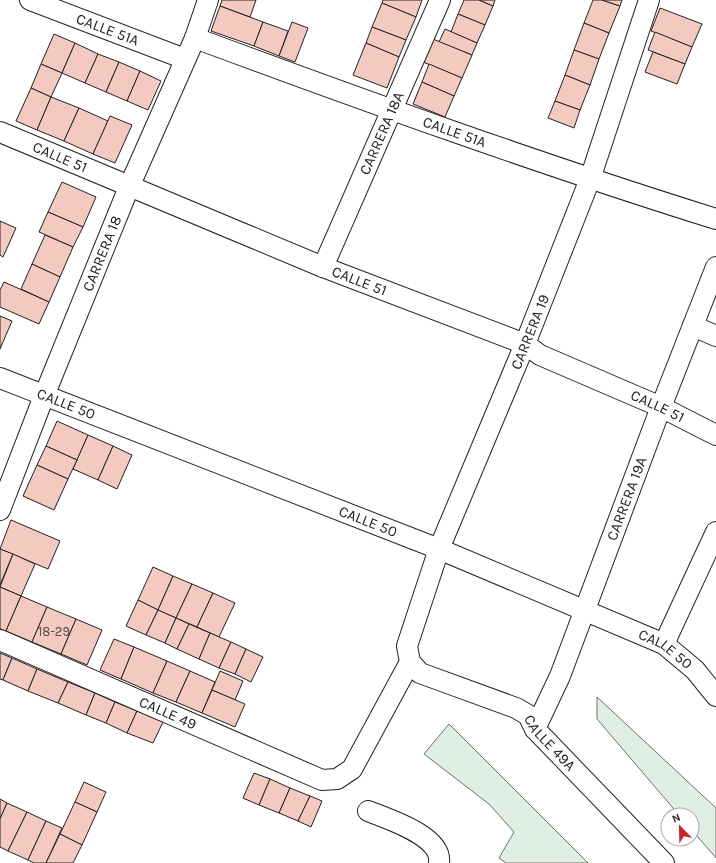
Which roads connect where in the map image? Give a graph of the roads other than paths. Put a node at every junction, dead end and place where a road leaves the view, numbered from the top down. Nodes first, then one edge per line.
1 (30, 0) edge
2 (208, 0) edge
3 (440, 0) edge
4 (650, 0) edge
5 (195, 38) junction
6 (185, 58) junction
7 (391, 110) junction
8 (0, 132) edge
9 (590, 179) junction
10 (129, 186) junction
11 (716, 219) edge
12 (323, 267) junction
13 (716, 267) edge
14 (693, 326) junction
15 (716, 336) edge
16 (526, 344) junction
17 (0, 378) edge
18 (44, 396) junction
19 (661, 407) junction
20 (716, 435) edge
21 (0, 510) edge
22 (716, 532) edge
23 (439, 549) junction
24 (584, 609) junction
25 (0, 640) edge
26 (664, 644) junction
27 (410, 662) junction
28 (716, 696) edge
29 (535, 729) junction
30 (368, 811) dead end
31 (439, 863) edge
32 (664, 863) edge

1 - 6 street, CALLE 51A
2 - 5 street, CARRERA 18
3 - 7 street, CARRERA 18A
4 - 9 street, CARRERA 19
5 - 6 street, CARRERA 18
5 - 7 street, CALLE 51A
6 - 10 street, CARRERA 18
7 - 9 street, CALLE 51A
7 - 12 street, CARRERA 18A
8 - 10 street, CALLE 51
9 - 11 street, CALLE 51A
9 - 16 street, CARRERA 19
10 - 12 street, CALLE 51
10 - 18 street, CARRERA 18
12 - 16 street, CALLE 51
13 - 14 street, CARRERA 19A
14 - 15 street
14 - 19 street, CARRERA 19A
16 - 19 street, CALLE 51
16 - 23 street, CARRERA 19
17 - 18 street, CALLE 50
18 - 21 street, CARRERA 18
18 - 23 street, CALLE 50
19 - 20 street, CALLE 51
19 - 24 street, CARRERA 19A
22 - 26 street
23 - 24 street, CALLE 50
23 - 27 street, CARRERA 19
24 - 26 street, CALLE 50
24 - 29 street, CARRERA 19A
25 - 27 street, CALLE 49
26 - 28 street, CALLE 50
27 - 29 street, CALLE 49A
29 - 32 street, CALLE 49A
30 - 31 street

